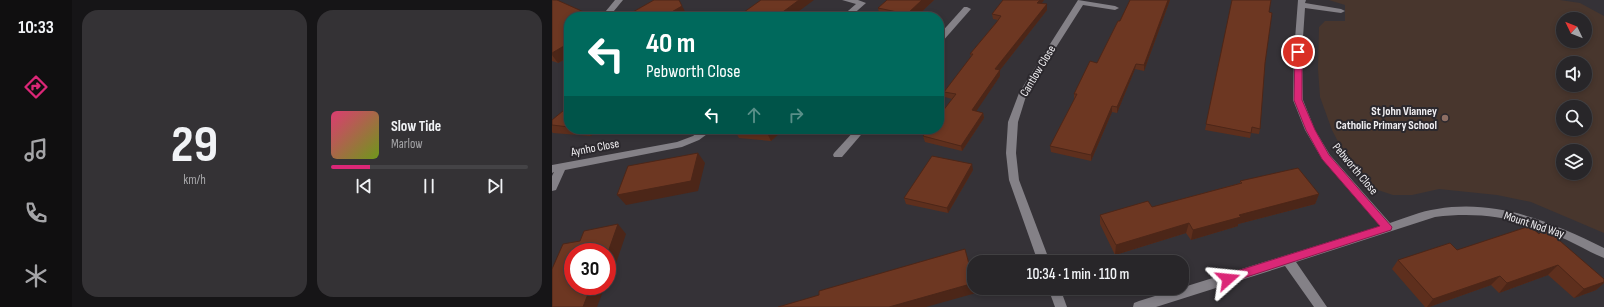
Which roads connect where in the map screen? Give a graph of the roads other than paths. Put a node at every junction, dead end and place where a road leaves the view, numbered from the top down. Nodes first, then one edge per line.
1 (619, 0) edge
2 (846, 0) edge
3 (864, 1) edge
4 (1081, 1) edge
5 (1302, 3) edge
6 (1115, 8) dead end
7 (966, 9) dead end
8 (1341, 11) dead end
9 (609, 12) edge
10 (851, 12) edge
11 (944, 34) edge
12 (702, 134) edge
13 (857, 134) edge
14 (838, 155) dead end
15 (557, 168) edge
16 (552, 187) edge
17 (1387, 227) junction
18 (1604, 253) edge
19 (1041, 255) edge
20 (1288, 260) junction
21 (1056, 295) edge
22 (1060, 307) edge
23 (1139, 307) edge
24 (1321, 307) edge

1 - 9 street
2 - 3 street
3 - 10 street
4 - 6 street, Cantlow Close
4 - 19 street, Cantlow Close
5 - 8 street, Pebworth Close
5 - 17 street, Pebworth Close
7 - 11 street
12 - 15 street, Aynho Close
13 - 14 street
15 - 16 street
17 - 18 street, Mount Nod Way
17 - 20 street, Mount Nod Way
20 - 23 street, Mount Nod Way
20 - 24 street
21 - 22 street

